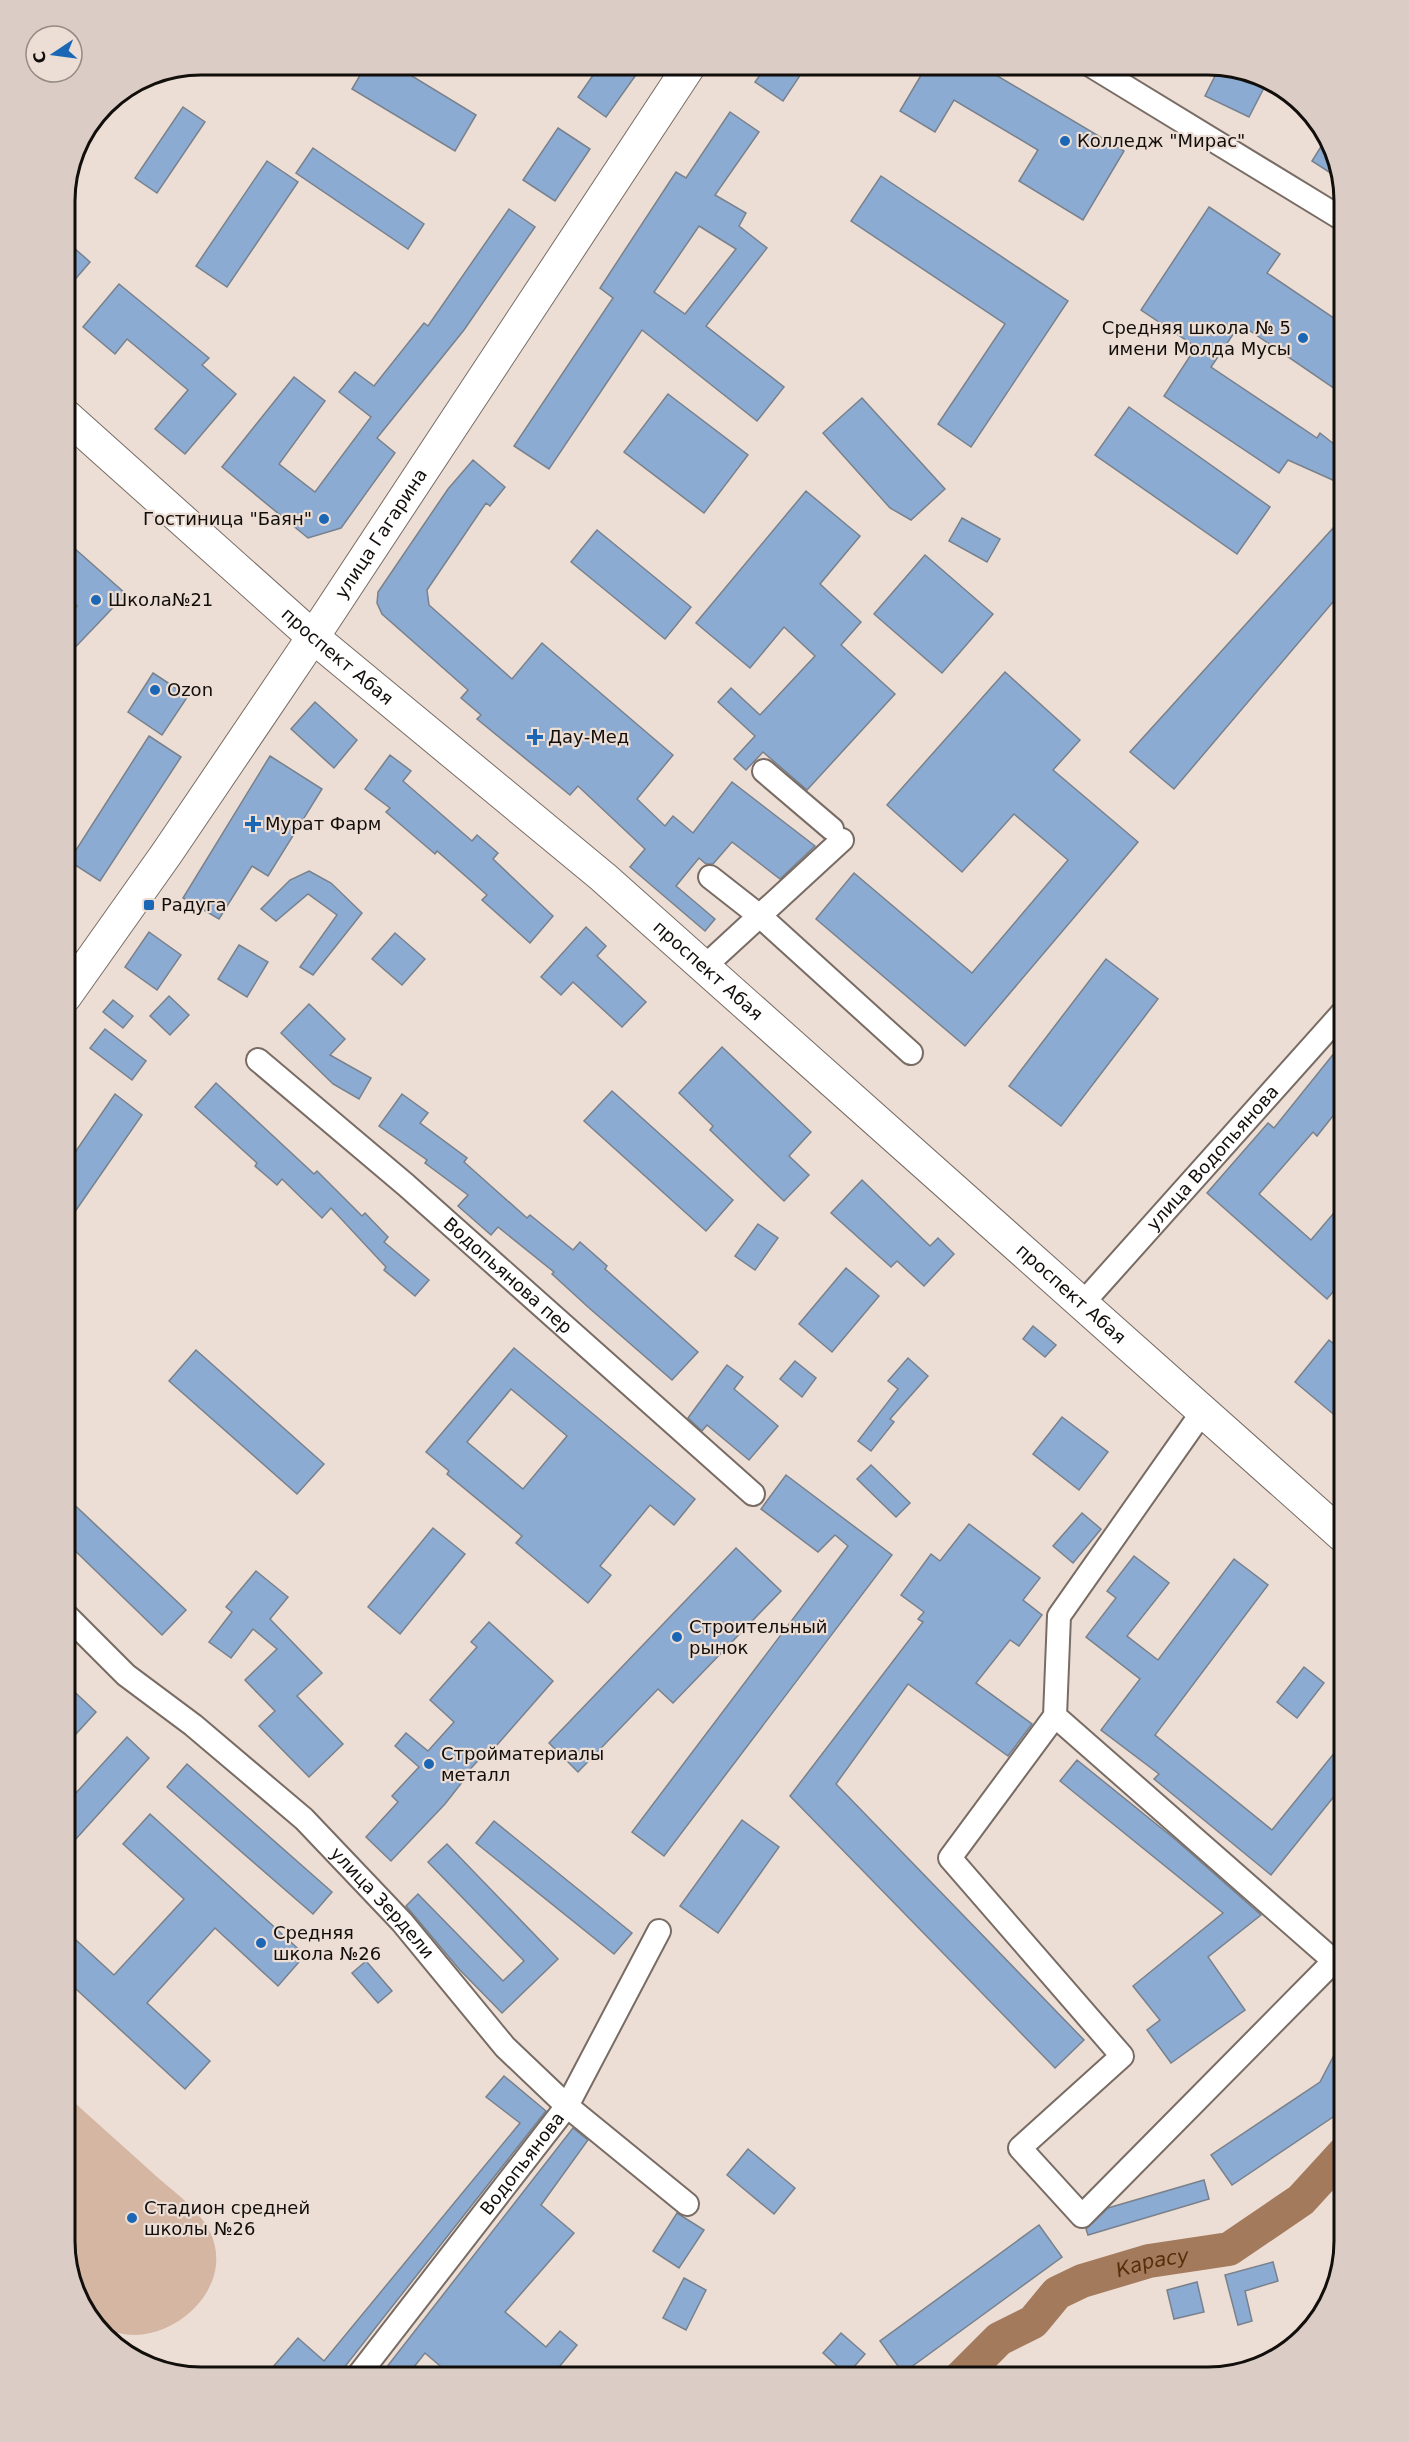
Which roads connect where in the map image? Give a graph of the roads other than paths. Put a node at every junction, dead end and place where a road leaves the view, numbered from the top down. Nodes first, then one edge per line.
1 (683, 75) edge
2 (1106, 75) edge
3 (1334, 214) edge
4 (75, 424) edge
5 (314, 637) junction
6 (764, 771) dead end
7 (710, 877) dead end
8 (761, 917) junction
9 (704, 967) junction
10 (75, 970) edge
11 (1334, 1022) edge
12 (911, 1053) dead end
13 (258, 1060) dead end
14 (1082, 1304) junction
15 (1203, 1411) junction
16 (753, 1494) dead end
17 (1334, 1528) edge
18 (75, 1624) edge
19 (1055, 1716) junction
20 (659, 1931) dead end
21 (567, 2106) junction
22 (687, 2204) dead end
23 (365, 2367) edge

1 - 5 main road, улица Гагарина
2 - 3 street
4 - 5 main road, проспект Абая
5 - 9 main road, проспект Абая
5 - 10 main road, улица Гагарина
6 - 8 street
7 - 8 street
8 - 9 street
8 - 12 street
9 - 14 main road, проспект Абая
11 - 14 street, улица Водопьянова
13 - 16 street, Водопьянова пер
14 - 15 main road, проспект Абая
15 - 17 main road, проспект Абая
15 - 19 street
18 - 21 street, улица Зердели
19 - 19 street
20 - 21 street, Водопьянова
21 - 22 street, улица Зердели
21 - 23 street, Водопьянова

